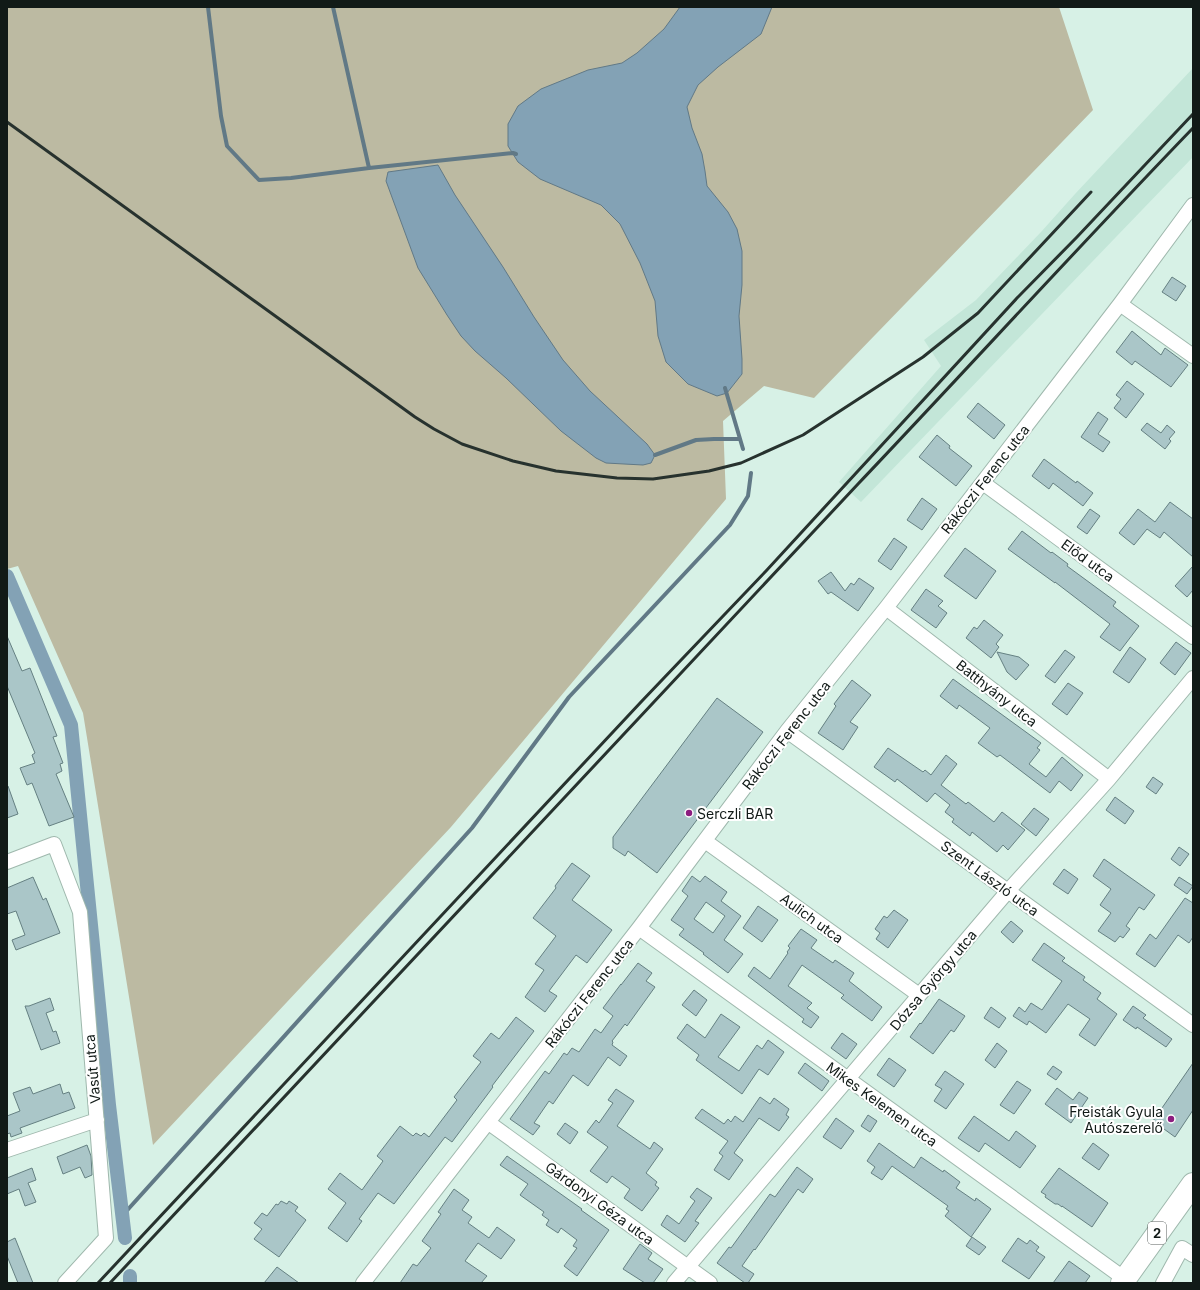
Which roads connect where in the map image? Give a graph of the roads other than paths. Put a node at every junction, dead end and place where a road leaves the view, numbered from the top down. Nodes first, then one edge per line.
1 (1193, 205) edge
2 (1120, 304) junction
3 (1193, 356) edge
4 (983, 483) junction
5 (886, 608) junction
6 (1193, 637) edge
7 (1193, 678) edge
8 (787, 731) junction
9 (1109, 779) junction
10 (705, 841) junction
11 (7, 862) edge
12 (1008, 891) junction
13 (639, 928) junction
14 (919, 995) junction
15 (1193, 1025) edge
16 (848, 1080) junction
17 (97, 1120) junction
18 (489, 1122) junction
19 (7, 1150) edge
20 (1193, 1184) edge
21 (1193, 1255) edge
22 (688, 1267) junction
23 (1123, 1281) edge
24 (65, 1283) edge
25 (363, 1283) edge
26 (674, 1283) edge
27 (710, 1283) edge
28 (1163, 1283) edge

1 - 2 street, Rákóczi Ferenc utca
2 - 3 street
2 - 4 street, Rákóczi Ferenc utca
4 - 5 street, Rákóczi Ferenc utca
4 - 6 street, Előd utca
5 - 8 street, Rákóczi Ferenc utca
5 - 9 street, Batthyány utca
7 - 9 street, Dózsa György utca
8 - 10 street, Rákóczi Ferenc utca
8 - 12 street, Szent László utca
9 - 12 street, Dózsa György utca
10 - 13 street, Rákóczi Ferenc utca
10 - 14 street, Aulich utca
11 - 17 street, Vasút utca
12 - 14 street, Dózsa György utca
12 - 15 street, Szent László utca
13 - 16 street, Mikes Kelemen utca
13 - 18 street, Rákóczi Ferenc utca
14 - 16 street, Dózsa György utca
16 - 22 street, Dózsa György utca
16 - 23 street, Mikes Kelemen utca
17 - 19 street
17 - 24 street, Vasút utca
18 - 22 street, Gárdonyi Géza utca
18 - 25 street, Rákóczi Ferenc utca
20 - 23 main road, 2
21 - 28 street
22 - 26 street, Dózsa György utca
22 - 27 street, Gárdonyi Géza utca

